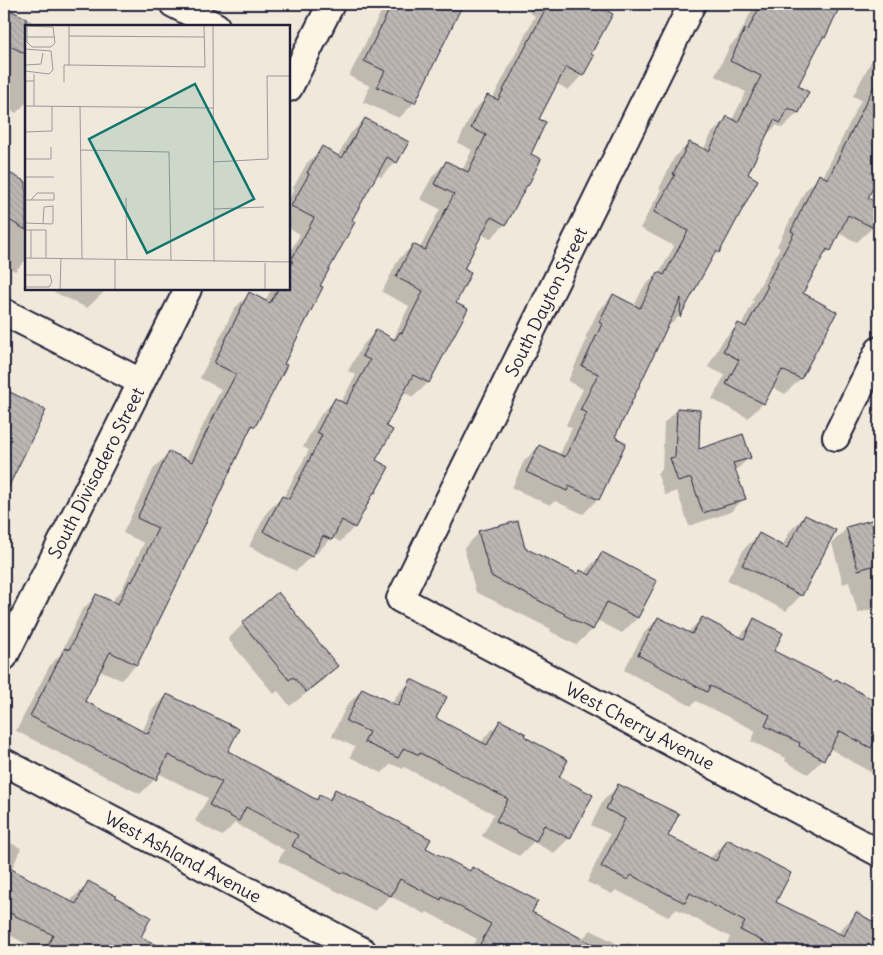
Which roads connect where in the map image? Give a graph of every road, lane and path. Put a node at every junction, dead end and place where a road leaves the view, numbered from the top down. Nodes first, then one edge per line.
1 (173, 4) edge
2 (330, 4) edge
3 (692, 4) edge
4 (214, 25) edge
5 (292, 74) edge
6 (188, 290) edge
7 (4, 312) edge
8 (879, 350) edge
9 (142, 382) junction
10 (836, 437) dead end
11 (400, 599) joint
12 (4, 657) edge
13 (4, 762) edge
14 (879, 854) edge
15 (363, 951) edge

1 - 4 street
2 - 5 street
3 - 11 street, South Dayton Street
6 - 9 street, South Divisadero Street
7 - 9 street
8 - 10 street
9 - 12 street, South Divisadero Street
11 - 14 street, West Cherry Avenue
13 - 15 street, West Ashland Avenue

